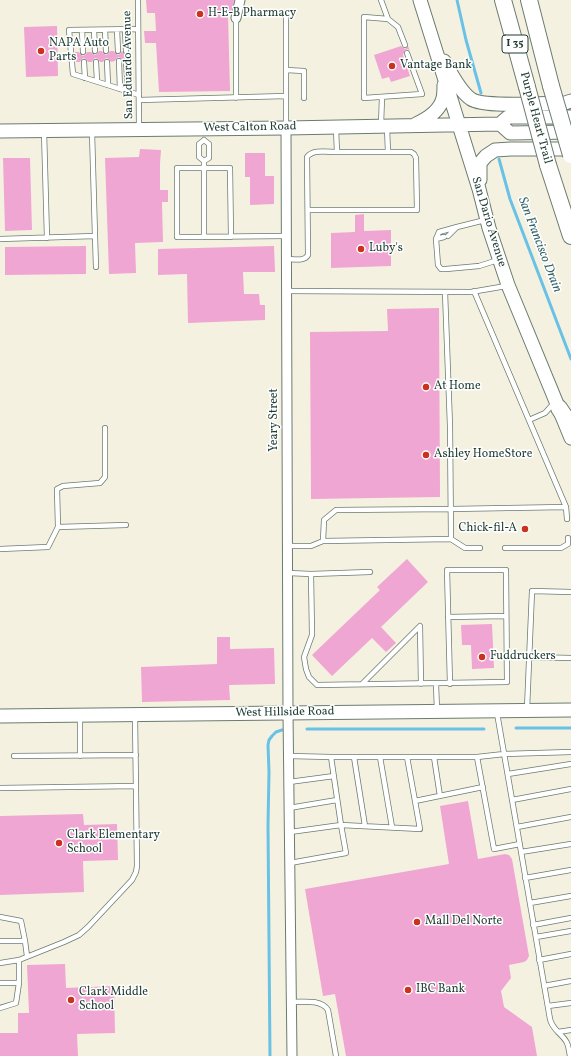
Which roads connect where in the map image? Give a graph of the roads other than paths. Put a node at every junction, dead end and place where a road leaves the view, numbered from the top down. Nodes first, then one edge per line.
1 (138, 0) edge
2 (240, 0) edge
3 (381, 0) edge
4 (420, 0) edge
5 (503, 0) edge
6 (529, 0) edge
7 (236, 18) joint
8 (286, 18) dead end
9 (388, 19) junction
10 (138, 29) junction
11 (82, 30) junction
12 (94, 30) junction
13 (105, 30) junction
14 (117, 30) junction
15 (125, 30) junction
16 (405, 45) dead end
17 (435, 46) junction
18 (95, 51) dead end
19 (106, 51) dead end
20 (118, 51) dead end
21 (126, 51) dead end
22 (83, 52) dead end
23 (407, 53) dead end
24 (119, 61) dead end
25 (126, 61) dead end
26 (84, 62) dead end
27 (96, 62) dead end
28 (107, 62) dead end
29 (286, 70) junction
30 (85, 78) junction
31 (445, 79) junction
32 (97, 81) junction
33 (108, 85) junction
34 (120, 89) junction
35 (128, 91) junction
36 (139, 95) junction
37 (286, 96) junction
38 (382, 97) junction
39 (236, 98) junction
40 (304, 98) dead end
41 (139, 100) junction
42 (571, 101) edge
43 (571, 117) edge
44 (500, 124) junction
45 (459, 125) junction
46 (384, 126) junction
47 (412, 126) junction
48 (336, 127) junction
49 (286, 128) junction
50 (92, 130) junction
51 (139, 130) junction
52 (0, 131) edge
53 (44, 131) junction
54 (571, 132) edge
55 (205, 134) junction
56 (571, 149) edge
57 (336, 152) junction
58 (388, 152) junction
59 (571, 155) edge
60 (204, 161) junction
61 (204, 168) junction
62 (479, 189) junction
63 (308, 210) junction
64 (487, 220) junction
65 (457, 227) junction
66 (95, 236) junction
67 (286, 236) junction
68 (571, 236) edge
69 (204, 237) junction
70 (231, 237) junction
71 (47, 238) junction
72 (0, 239) edge
73 (436, 239) junction
74 (286, 259) junction
75 (499, 260) junction
76 (96, 268) dead end
77 (508, 285) junction
78 (286, 291) junction
79 (474, 291) junction
80 (445, 292) junction
81 (558, 405) junction
82 (529, 420) junction
83 (571, 426) edge
84 (105, 428) dead end
85 (571, 438) edge
86 (566, 507) junction
87 (451, 509) junction
88 (567, 519) dead end
89 (126, 525) dead end
90 (58, 527) junction
91 (568, 538) dead end
92 (451, 539) junction
93 (323, 541) junction
94 (288, 546) junction
95 (480, 548) dead end
96 (504, 548) dead end
97 (0, 549) edge
98 (370, 572) dead end
99 (288, 573) junction
100 (311, 574) junction
101 (571, 592) edge
102 (506, 616) junction
103 (448, 617) junction
104 (529, 657) junction
105 (571, 658) edge
106 (362, 684) junction
107 (421, 684) junction
108 (436, 684) junction
109 (450, 684) junction
110 (571, 710) edge
111 (437, 711) junction
112 (497, 711) junction
113 (527, 711) junction
114 (288, 713) junction
115 (135, 714) junction
116 (80, 715) junction
117 (0, 716) edge
118 (571, 752) edge
119 (504, 754) junction
120 (136, 755) junction
121 (14, 756) dead end
122 (80, 756) junction
123 (289, 756) junction
124 (354, 756) junction
125 (380, 756) junction
126 (407, 756) junction
127 (434, 756) junction
128 (331, 757) junction
129 (477, 757) junction
130 (571, 764) edge
131 (508, 774) junction
132 (334, 776) junction
133 (289, 782) junction
134 (136, 786) junction
135 (483, 787) junction
136 (0, 788) edge
137 (571, 789) edge
138 (440, 796) junction
139 (337, 800) junction
140 (512, 800) junction
141 (415, 801) junction
142 (289, 808) junction
143 (571, 817) edge
144 (341, 825) junction
145 (365, 826) junction
146 (516, 826) junction
147 (392, 827) junction
148 (290, 832) junction
149 (520, 844) junction
150 (571, 844) edge
151 (521, 852) junction
152 (290, 862) junction
153 (571, 870) edge
154 (526, 878) junction
155 (571, 896) edge
156 (530, 903) junction
157 (0, 917) edge
158 (571, 918) edge
159 (533, 925) junction
160 (571, 931) edge
161 (536, 937) junction
162 (0, 941) edge
163 (25, 941) junction
164 (571, 954) edge
165 (27, 956) junction
166 (19, 960) junction
167 (539, 960) junction
168 (0, 963) edge
169 (571, 981) edge
170 (0, 983) edge
171 (19, 983) junction
172 (544, 986) junction
173 (292, 1002) junction
174 (571, 1002) edge
175 (548, 1006) junction
176 (0, 1008) edge
177 (571, 1030) edge
178 (558, 1032) junction
179 (292, 1056) edge
180 (336, 1056) edge
181 (570, 1056) edge

1 - 10 lane, San Eduardo Avenue
2 - 7 street
3 - 9 lane
4 - 17 main road, San Dario Avenue
5 - 68 highway, Purple Heart Trail / I 35, bridge
6 - 59 highway, Purple Heart Trail / I 35, bridge
7 - 39 lane
8 - 29 lane
9 - 16 lane
9 - 38 lane
10 - 15 lane
10 - 36 lane, San Eduardo Avenue
11 - 12 lane
11 - 22 lane
11 - 30 lane
12 - 13 lane
12 - 18 lane
13 - 14 lane
13 - 19 lane
14 - 15 lane
14 - 20 lane
15 - 21 lane
17 - 31 main road, San Dario Avenue
17 - 42 main road
23 - 38 lane
24 - 34 lane
25 - 35 lane
26 - 30 lane
27 - 32 lane
28 - 33 lane
29 - 37 lane
29 - 40 lane
30 - 32 lane
31 - 45 main road, San Dario Avenue
31 - 47 main road
32 - 33 lane
33 - 34 lane
34 - 35 lane
35 - 36 lane
36 - 41 lane, San Eduardo Avenue
37 - 39 lane
37 - 49 lane
38 - 46 lane
39 - 41 lane
41 - 51 lane, San Eduardo Avenue
43 - 44 main road, West Calton Road
44 - 45 main road, West Calton Road
44 - 54 main road, West Calton Road
45 - 47 main road, West Calton Road
45 - 62 main road, San Dario Avenue
46 - 47 main road, West Calton Road
46 - 48 main road, West Calton Road
46 - 58 lane
48 - 49 main road, West Calton Road
48 - 57 lane
49 - 55 main road, West Calton Road
49 - 67 street, Yeary Street
50 - 51 main road, West Calton Road
50 - 53 main road, West Calton Road
50 - 66 lane
51 - 55 main road, West Calton Road
52 - 53 main road, West Calton Road
53 - 71 lane
55 - 60 lane
55 - 60 lane
56 - 62 main road
57 - 58 lane
57 - 63 lane
58 - 63 lane
60 - 61 lane
61 - 69 lane
61 - 69 lane
61 - 70 lane
62 - 64 main road, San Dario Avenue
63 - 74 lane
64 - 65 lane
64 - 75 main road, San Dario Avenue
65 - 73 lane
65 - 73 lane
66 - 71 lane
66 - 76 lane
67 - 70 lane
67 - 74 street, Yeary Street
69 - 70 lane
71 - 72 lane
73 - 75 lane
74 - 78 street, Yeary Street
75 - 77 main road, San Dario Avenue
77 - 79 lane
77 - 81 main road, San Dario Avenue
78 - 80 lane
78 - 94 street, Yeary Street
79 - 80 lane
79 - 82 lane
80 - 87 lane
81 - 82 lane
81 - 83 highway
81 - 85 main road, San Dario Avenue
82 - 86 lane
84 - 90 lane
86 - 87 lane
86 - 88 lane
87 - 92 lane
87 - 93 lane
89 - 90 lane
90 - 97 lane
91 - 96 lane
92 - 93 lane
92 - 95 lane
93 - 94 lane
94 - 99 street, Yeary Street
98 - 100 lane
99 - 100 lane
99 - 114 street, Yeary Street
100 - 106 lane
101 - 104 lane
102 - 103 lane
102 - 103 lane
102 - 109 lane
103 - 109 lane
104 - 105 lane
104 - 113 lane
106 - 107 lane
106 - 107 lane
107 - 108 lane
108 - 109 lane
108 - 111 lane
110 - 113 main road, West Hillside Road
111 - 112 main road, West Hillside Road
111 - 114 main road, West Hillside Road
112 - 113 main road, West Hillside Road
112 - 119 lane
114 - 115 main road, West Hillside Road
114 - 123 street, Yeary Street
115 - 116 main road, West Hillside Road
115 - 120 lane
116 - 117 main road, West Hillside Road
116 - 122 lane
118 - 119 lane
119 - 129 lane
119 - 131 lane
120 - 122 lane
120 - 134 lane
121 - 122 lane
123 - 128 lane
123 - 133 street, Yeary Street
124 - 125 lane
124 - 128 lane
124 - 145 lane
125 - 126 lane
125 - 147 lane
126 - 127 lane
126 - 141 lane
127 - 129 lane
127 - 138 lane
128 - 132 lane
129 - 135 lane
130 - 131 lane
131 - 140 lane
132 - 133 lane
132 - 139 lane
133 - 142 street, Yeary Street
134 - 136 lane
134 - 165 lane
135 - 138 lane
135 - 149 lane
137 - 140 lane
138 - 141 lane
139 - 142 lane
139 - 144 lane
140 - 146 lane
141 - 147 lane
142 - 148 street, Yeary Street
143 - 146 lane
144 - 145 lane
144 - 148 lane
144 - 152 lane
145 - 147 lane
146 - 149 lane
148 - 152 street, Yeary Street
149 - 151 lane
150 - 151 lane
151 - 154 lane
152 - 173 street, Yeary Street
153 - 154 lane
154 - 156 lane
155 - 156 lane
156 - 159 lane
157 - 163 lane
158 - 159 lane
159 - 161 lane
160 - 161 lane
161 - 167 lane
162 - 163 lane
163 - 165 lane
164 - 167 lane
165 - 166 lane
166 - 168 lane
166 - 171 lane
167 - 172 lane
169 - 172 lane
170 - 171 lane
171 - 176 lane
172 - 175 lane
173 - 179 street, Yeary Street
173 - 180 lane
174 - 175 lane
175 - 178 lane
177 - 178 lane
178 - 181 lane

